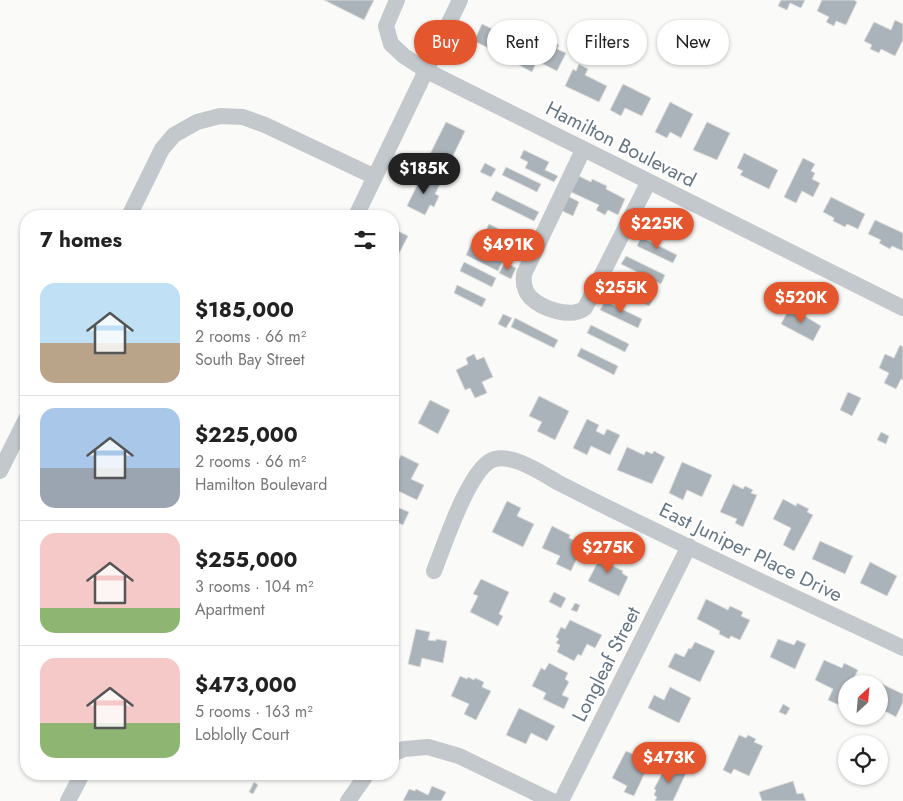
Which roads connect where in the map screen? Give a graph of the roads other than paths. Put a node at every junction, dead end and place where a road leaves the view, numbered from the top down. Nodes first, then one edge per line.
1 (397, 0) edge
2 (460, 0) edge
3 (427, 71) junction
4 (583, 150) junction
5 (375, 177) junction
6 (648, 183) junction
7 (132, 210) edge
8 (359, 210) edge
9 (903, 308) edge
10 (20, 431) edge
11 (0, 471) edge
12 (689, 546) junction
13 (434, 571) dead end
14 (903, 648) edge
15 (399, 751) edge
16 (79, 780) edge
17 (363, 780) edge
18 (68, 801) edge
19 (348, 801) edge
20 (552, 801) edge
21 (561, 801) edge

1 - 3 street, Hamilton Boulevard
2 - 3 street
3 - 4 street, Hamilton Boulevard
3 - 5 street
4 - 6 street, Hamilton Boulevard
4 - 6 street
5 - 7 street
5 - 8 street
6 - 9 street, Hamilton Boulevard
10 - 11 street
12 - 13 street, East Juniper Place Drive
12 - 14 street, East Juniper Place Drive
12 - 21 street, Longleaf Street
15 - 20 street
16 - 18 street
17 - 19 street

